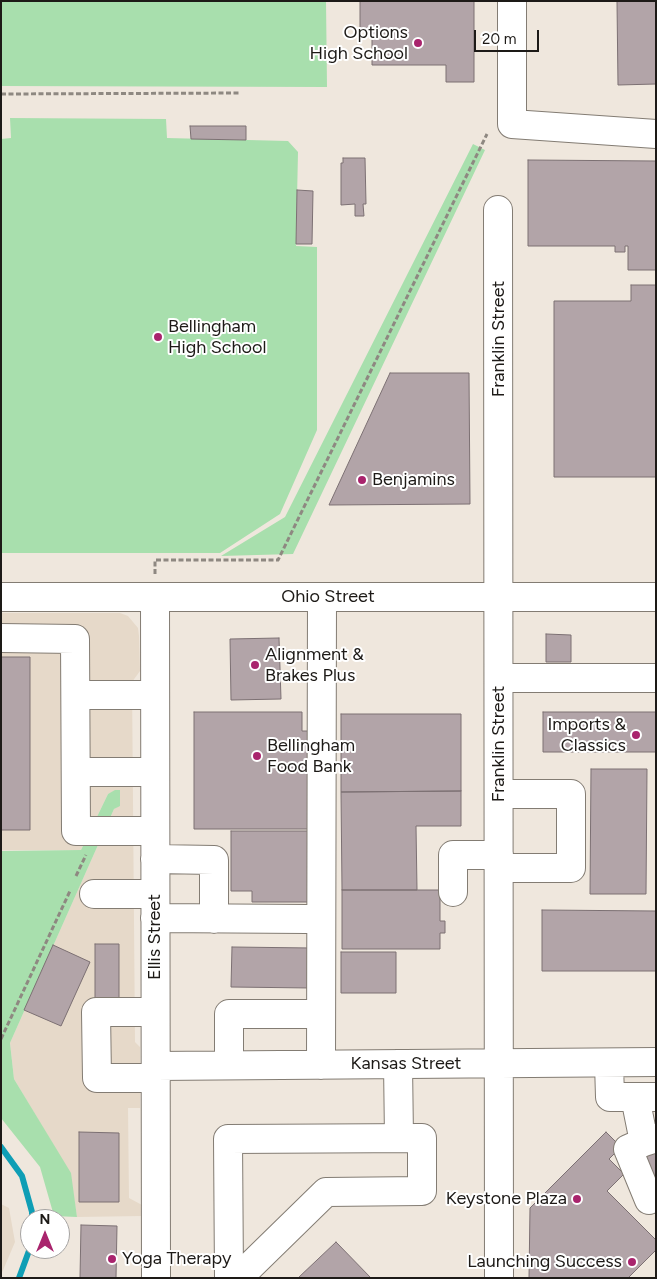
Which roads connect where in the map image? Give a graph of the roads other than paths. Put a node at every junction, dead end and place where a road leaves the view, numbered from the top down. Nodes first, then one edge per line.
1 (512, 1) edge
2 (656, 134) edge
3 (498, 210) dead end
4 (1, 597) edge
5 (62, 597) junction
6 (155, 597) junction
7 (322, 597) junction
8 (499, 597) junction
9 (656, 597) edge
10 (1, 638) edge
11 (62, 639) junction
12 (499, 678) junction
13 (656, 678) edge
14 (76, 695) junction
15 (155, 695) junction
16 (76, 772) junction
17 (155, 772) junction
18 (499, 794) junction
19 (156, 831) junction
20 (155, 859) junction
21 (499, 861) junction
22 (80, 887) road end
23 (453, 892) dead end
24 (156, 906) junction
25 (214, 919) junction
26 (307, 919) dead end
27 (156, 1012) junction
28 (321, 1014) junction
29 (609, 1062) junction
30 (656, 1062) edge
31 (398, 1064) junction
32 (499, 1064) junction
33 (229, 1065) junction
34 (321, 1065) junction
35 (156, 1072) junction
36 (645, 1097) edge
37 (399, 1138) junction
38 (650, 1140) edge
39 (656, 1197) edge
40 (156, 1278) edge
41 (229, 1278) edge
42 (238, 1278) edge
43 (499, 1278) edge

1 - 2 street
3 - 8 street, Franklin Street
4 - 5 street, Ohio Street
5 - 6 street, Ohio Street
5 - 11 street
6 - 7 street, Ohio Street
6 - 15 street, Ellis Street
7 - 8 street, Ohio Street
7 - 28 street
8 - 9 street, Ohio Street
8 - 12 street, Franklin Street
10 - 11 street
11 - 14 street
12 - 13 street
12 - 18 street, Franklin Street
14 - 15 street
14 - 16 street
15 - 17 street, Ellis Street
16 - 17 street
16 - 19 street
17 - 19 street, Ellis Street
18 - 21 street, Franklin Street
18 - 21 street
19 - 20 street, Ellis Street
20 - 24 street, Ellis Street
20 - 25 street
21 - 23 street
21 - 32 street, Franklin Street
22 - 24 street
24 - 25 street
24 - 27 street, Ellis Street
25 - 26 street
27 - 35 street, Ellis Street
27 - 35 street, Kansas Street
28 - 33 street
28 - 34 street
29 - 30 street, Kansas Street
29 - 32 street, Kansas Street
29 - 36 street
31 - 32 street, Kansas Street
31 - 34 street, Kansas Street
31 - 37 street
32 - 43 street, Franklin Street
33 - 34 street, Kansas Street
33 - 35 street, Kansas Street
35 - 40 street, Ellis Street
36 - 38 street
37 - 41 street
37 - 42 street
38 - 39 street

